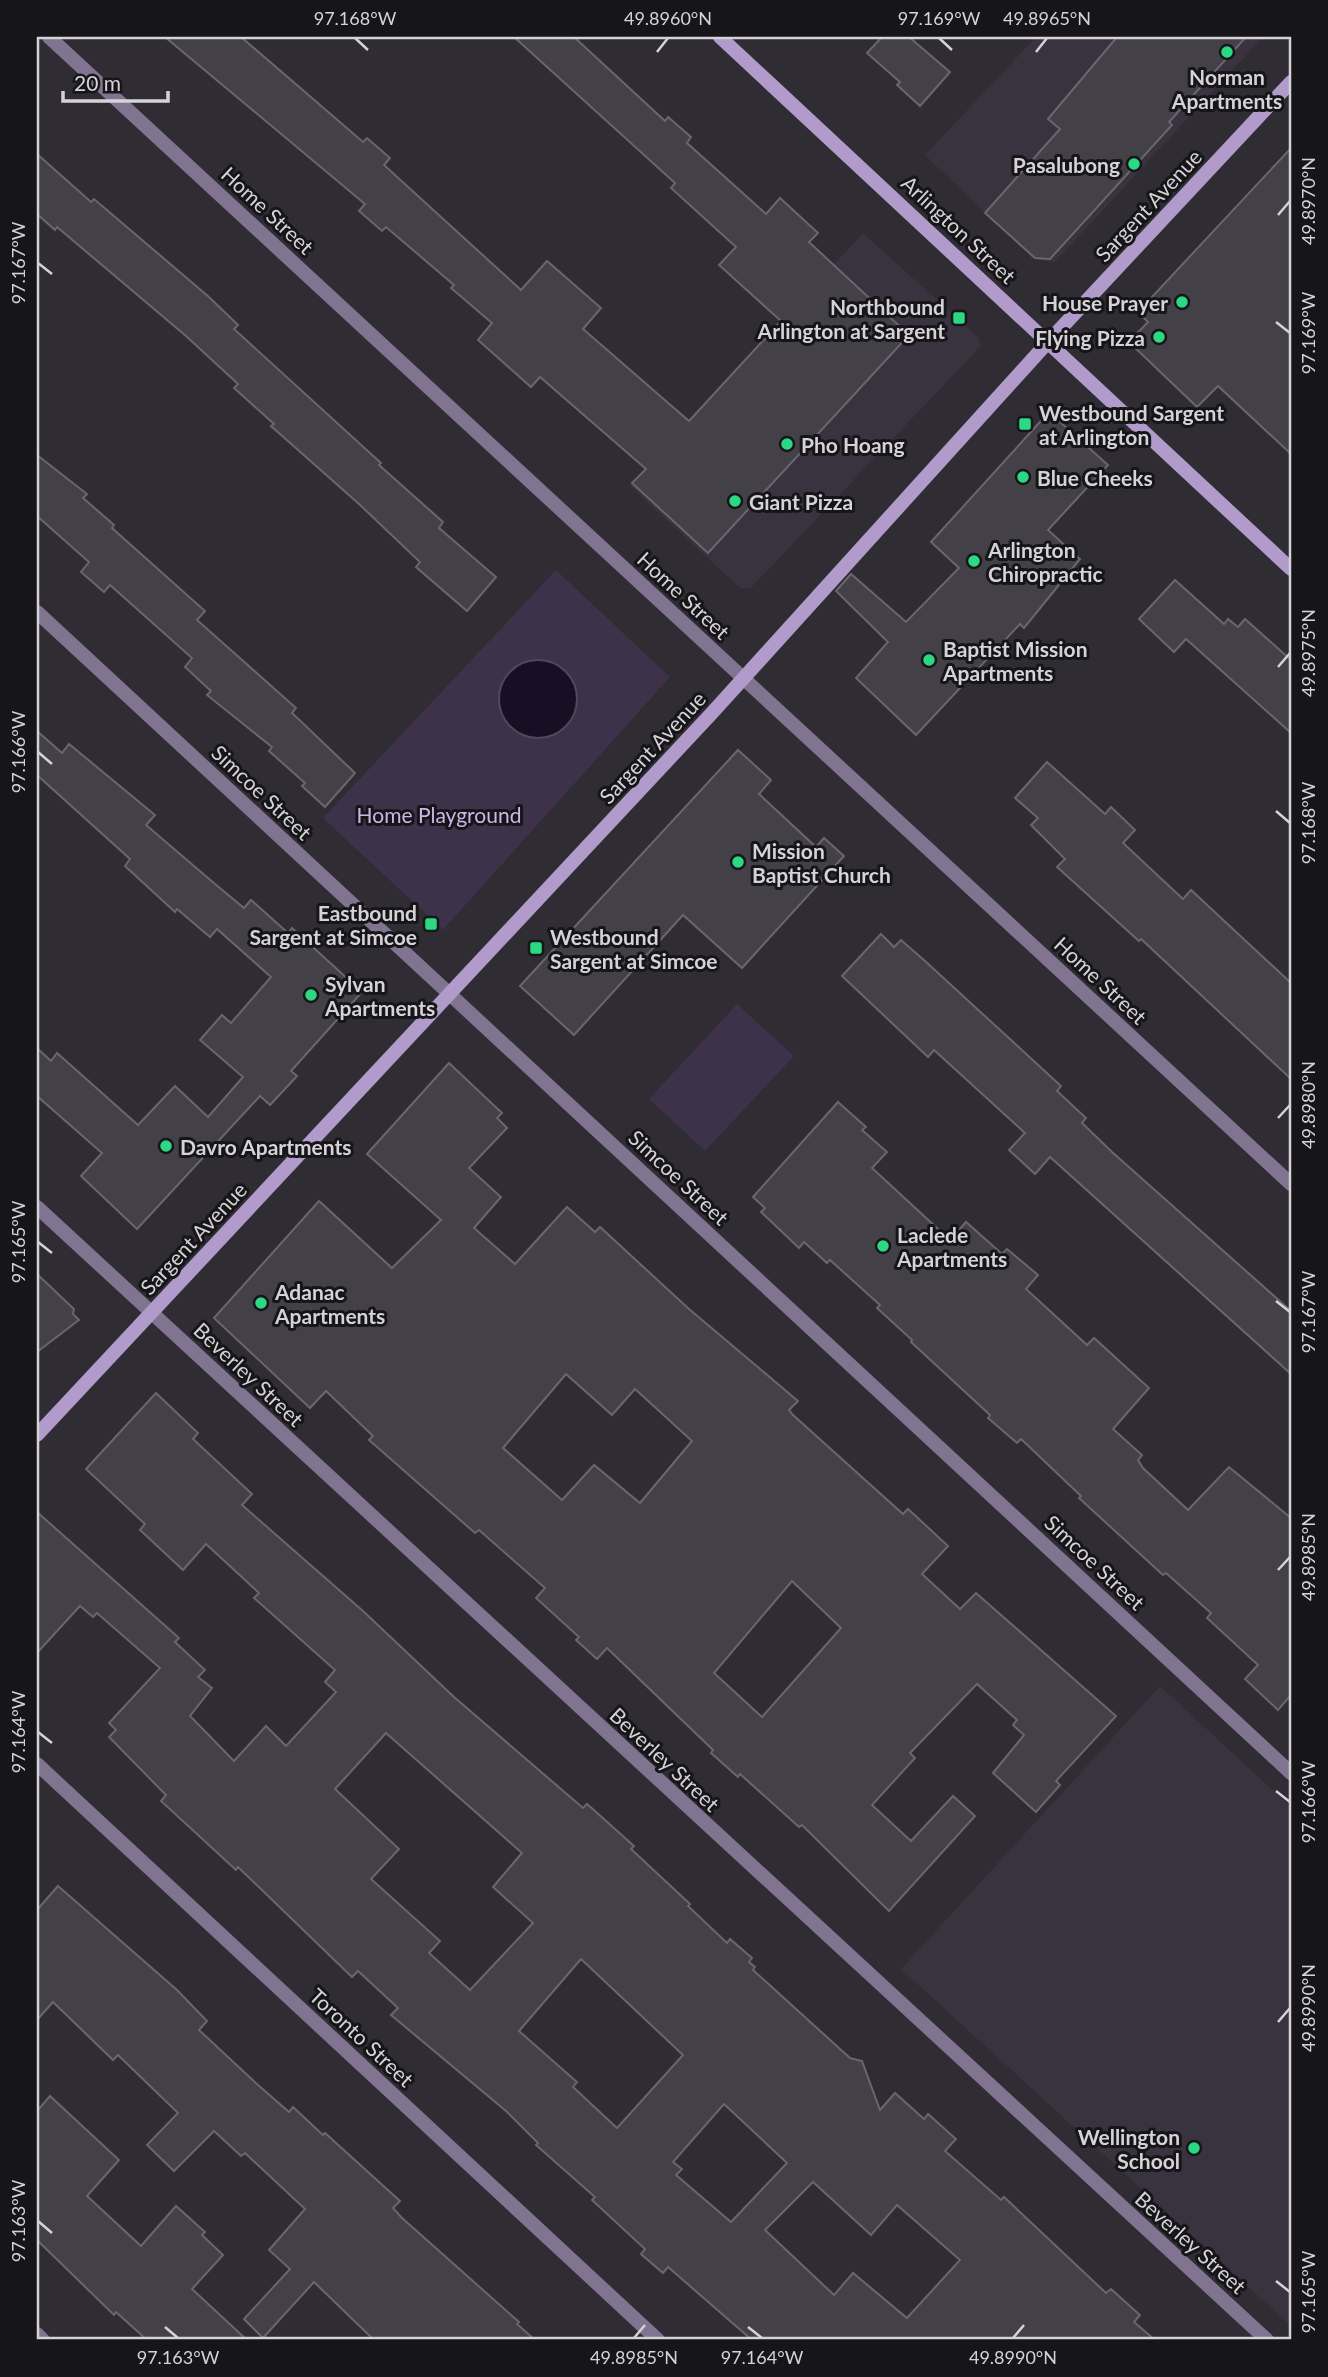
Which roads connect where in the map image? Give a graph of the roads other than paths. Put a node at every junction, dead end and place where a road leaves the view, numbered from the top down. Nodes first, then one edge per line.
1 (49, 37) edge
2 (720, 37) edge
3 (1291, 82) edge
4 (1048, 342) junction
5 (1291, 569) edge
6 (37, 612) edge
7 (744, 678) junction
8 (451, 994) junction
9 (1291, 1184) edge
10 (37, 1207) edge
11 (152, 1313) junction
12 (37, 1435) edge
13 (37, 1764) edge
14 (1291, 1773) edge
15 (37, 2334) edge
16 (43, 2340) edge
17 (658, 2340) edge
18 (1267, 2340) edge

1 - 7 street, Home Street
2 - 4 main road, Arlington Street
3 - 4 main road, Sargent Avenue
4 - 5 main road, Arlington Street
4 - 7 main road, Sargent Avenue
6 - 8 street, Simcoe Street
7 - 8 main road, Sargent Avenue
7 - 9 street, Home Street
8 - 11 main road, Sargent Avenue
8 - 14 street, Simcoe Street
10 - 11 street, Beverley Street
11 - 12 main road, Sargent Avenue
11 - 18 street, Beverley Street
13 - 17 street, Toronto Street
15 - 16 street

